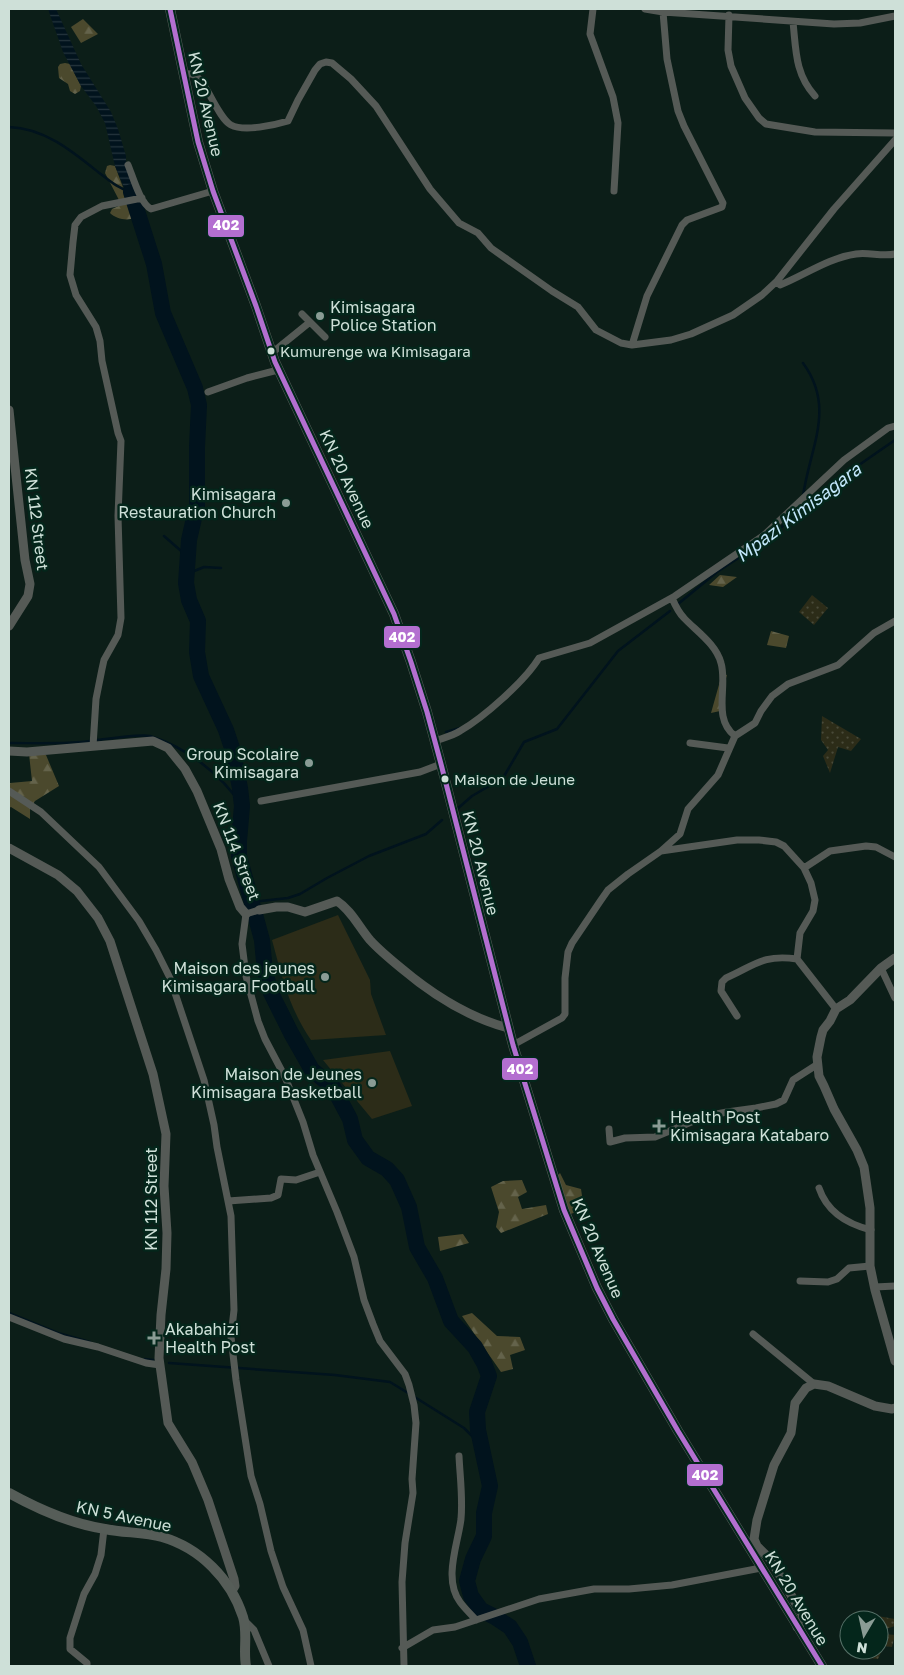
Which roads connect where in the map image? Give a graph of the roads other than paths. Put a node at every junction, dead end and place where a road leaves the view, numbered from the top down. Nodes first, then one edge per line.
1 (170, 9) edge
2 (593, 9) edge
3 (645, 9) edge
4 (662, 12) junction
5 (729, 15) junction
6 (895, 16) edge
7 (793, 22) junction
8 (183, 74) junction
9 (815, 96) dead end
10 (895, 133) edge
11 (895, 140) edge
12 (128, 165) dead end
13 (213, 191) junction
14 (614, 191) dead end
15 (140, 198) junction
16 (895, 254) edge
17 (777, 282) junction
18 (302, 314) dead end
19 (310, 322) junction
20 (325, 338) dead end
21 (632, 345) junction
22 (273, 352) junction
23 (278, 370) junction
24 (208, 392) dead end
25 (9, 410) edge
26 (895, 426) edge
27 (11, 459) edge
28 (672, 598) junction
29 (895, 620) edge
30 (9, 626) edge
31 (735, 736) junction
32 (435, 741) junction
33 (690, 743) dead end
34 (93, 746) junction
35 (728, 748) junction
36 (9, 751) edge
37 (441, 764) junction
38 (9, 791) edge
39 (261, 802) dead end
40 (9, 848) edge
41 (662, 851) junction
42 (895, 857) edge
43 (804, 868) junction
44 (259, 910) joint
45 (246, 914) junction
46 (895, 958) edge
47 (797, 959) junction
48 (881, 968) junction
49 (895, 998) edge
50 (836, 1009) junction
51 (737, 1016) dead end
52 (508, 1028) junction
53 (513, 1045) junction
54 (818, 1064) junction
55 (609, 1129) dead end
56 (320, 1172) junction
57 (819, 1188) dead end
58 (228, 1201) junction
59 (870, 1230) junction
60 (870, 1266) junction
61 (800, 1281) dead end
62 (895, 1286) edge
63 (875, 1288) junction
64 (9, 1317) edge
65 (753, 1334) dead end
66 (895, 1361) edge
67 (160, 1365) junction
68 (814, 1384) junction
69 (895, 1408) edge
70 (459, 1456) dead end
71 (9, 1493) edge
72 (104, 1529) junction
73 (761, 1568) junction
74 (232, 1591) junction
75 (244, 1620) junction
76 (476, 1620) junction
77 (797, 1627) junction
78 (402, 1648) junction
79 (87, 1666) edge
80 (246, 1666) edge
81 (269, 1666) edge
82 (311, 1666) edge
83 (404, 1666) edge
84 (822, 1666) edge

1 - 8 main road, KN 20 Avenue
2 - 14 street
3 - 4 street
4 - 5 street
4 - 21 street
5 - 7 street
5 - 10 street
6 - 7 street
7 - 9 street
8 - 13 main road, KN 20 Avenue
8 - 21 street
11 - 17 street
12 - 15 street
13 - 15 street
13 - 22 main road, KN 20 Avenue
15 - 34 street
16 - 17 street
17 - 21 street
18 - 19 street
19 - 20 street
19 - 22 street
22 - 23 main road, KN 20 Avenue
23 - 24 street
23 - 32 main road, KN 20 Avenue
25 - 27 street, KN 112 Street
26 - 28 street
27 - 30 street, KN 112 Street
28 - 31 street
28 - 32 street
29 - 31 street
31 - 35 street
32 - 37 main road, KN 20 Avenue
33 - 35 street
34 - 36 street, KN 114 Street
34 - 45 street, KN 114 Street
35 - 41 street
37 - 39 street
37 - 52 main road, KN 20 Avenue
38 - 58 street
40 - 67 street, KN 112 Street
41 - 43 street
41 - 53 street
42 - 43 street
43 - 47 street
44 - 45 street, KN 114 Street
44 - 52 street, KN 114 Street
45 - 56 street
46 - 48 street
47 - 50 street
47 - 51 street
48 - 49 street
48 - 50 street
50 - 54 street
52 - 53 main road, KN 20 Avenue
53 - 73 main road, KN 20 Avenue
54 - 55 street
54 - 59 street
56 - 58 street
56 - 78 street
57 - 59 street
58 - 82 street
59 - 60 street
60 - 61 street
60 - 63 street
62 - 63 street
63 - 66 street
64 - 67 street
65 - 68 street
67 - 74 street, KN 112 Street
68 - 69 street
68 - 77 street
70 - 76 street
71 - 72 main road, KN 5 Avenue
72 - 74 main road, KN 5 Avenue
72 - 79 street
73 - 76 street
73 - 77 main road, KN 20 Avenue
74 - 75 main road, KN 5 Avenue
75 - 80 main road, KN 5 Avenue
75 - 81 street
76 - 78 street
77 - 84 main road, KN 20 Avenue
78 - 83 street

